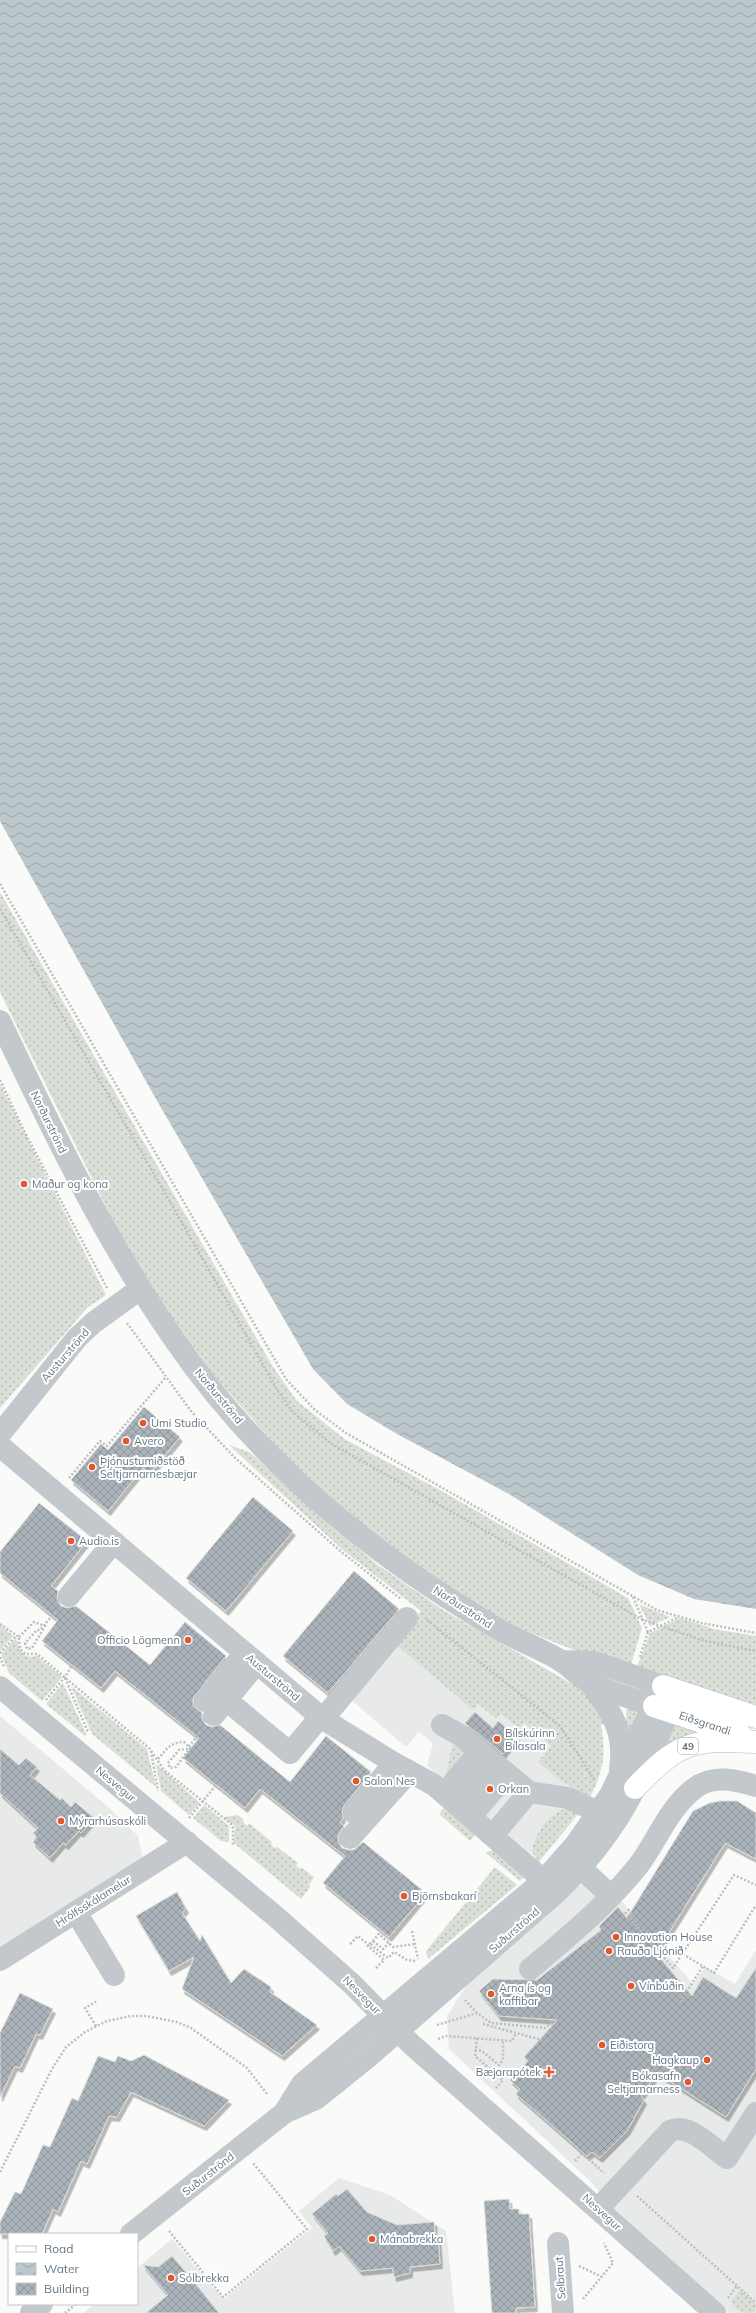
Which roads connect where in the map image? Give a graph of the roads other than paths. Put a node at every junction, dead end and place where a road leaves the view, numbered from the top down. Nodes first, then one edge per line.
1 (0, 1021) edge
2 (140, 1289) junction
3 (0, 1434) edge
4 (0, 1446) edge
5 (108, 1537) junction
6 (65, 1590) dead end
7 (407, 1618) dead end
8 (251, 1658) junction
9 (561, 1661) junction
10 (588, 1681) junction
11 (0, 1687) edge
12 (670, 1688) junction
13 (209, 1708) dead end
14 (236, 1708) dead end
15 (662, 1709) junction
16 (756, 1717) edge
17 (322, 1718) junction
18 (442, 1725) dead end
19 (756, 1741) edge
20 (489, 1759) junction
21 (402, 1768) junction
22 (627, 1782) junction
23 (756, 1786) edge
24 (529, 1792) junction
25 (458, 1805) junction
26 (598, 1812) junction
27 (349, 1830) dead end
28 (493, 1835) junction
29 (187, 1842) junction
30 (582, 1868) junction
31 (550, 1886) junction
32 (619, 1902) junction
33 (76, 1912) junction
34 (0, 1960) edge
35 (530, 1969) dead end
36 (114, 1975) dead end
37 (390, 2023) junction
38 (756, 2113) edge
39 (598, 2208) junction
40 (132, 2233) edge
41 (558, 2244) dead end
42 (41, 2305) edge
43 (720, 2307) edge
44 (571, 2308) edge
45 (31, 2313) edge

1 - 2 street, Norðurströnd
2 - 3 street, Austurströnd
2 - 9 street, Norðurströnd
4 - 5 street, Austurströnd
5 - 6 street
5 - 8 street, Austurströnd
7 - 17 street
8 - 13 street
8 - 17 street, Austurströnd
9 - 10 street, Norðurströnd
9 - 12 street, Norðurströnd
10 - 15 street, Norðurströnd
10 - 22 street
11 - 29 street, Nesvegur
12 - 15 street, Suðurströnd
12 - 16 main road, Eiðsgrandi
14 - 17 street
15 - 19 main road, Eiðsgrandi / 49
15 - 22 street, Suðurströnd
17 - 21 street, Austurströnd
18 - 20 street
19 - 22 main road, 49
20 - 24 street
20 - 25 street
20 - 25 street
21 - 25 street, Austurströnd
21 - 27 street
22 - 26 street, Suðurströnd
22 - 30 street, Suðurströnd
23 - 32 street
24 - 26 street
24 - 28 street
25 - 28 street, Austurströnd
26 - 31 street, Suðurströnd
28 - 31 street, Austurströnd
29 - 33 street, Hrólfsskálamelur
29 - 37 street, Nesvegur
30 - 31 street, Suðurströnd
30 - 32 street
31 - 37 street, Suðurströnd
32 - 35 street
33 - 34 street, Hrólfsskálamelur
33 - 36 street
37 - 39 street, Nesvegur
37 - 40 street, Suðurströnd
38 - 39 street
39 - 43 street, Nesvegur
41 - 44 street, Selbraut
42 - 45 street

